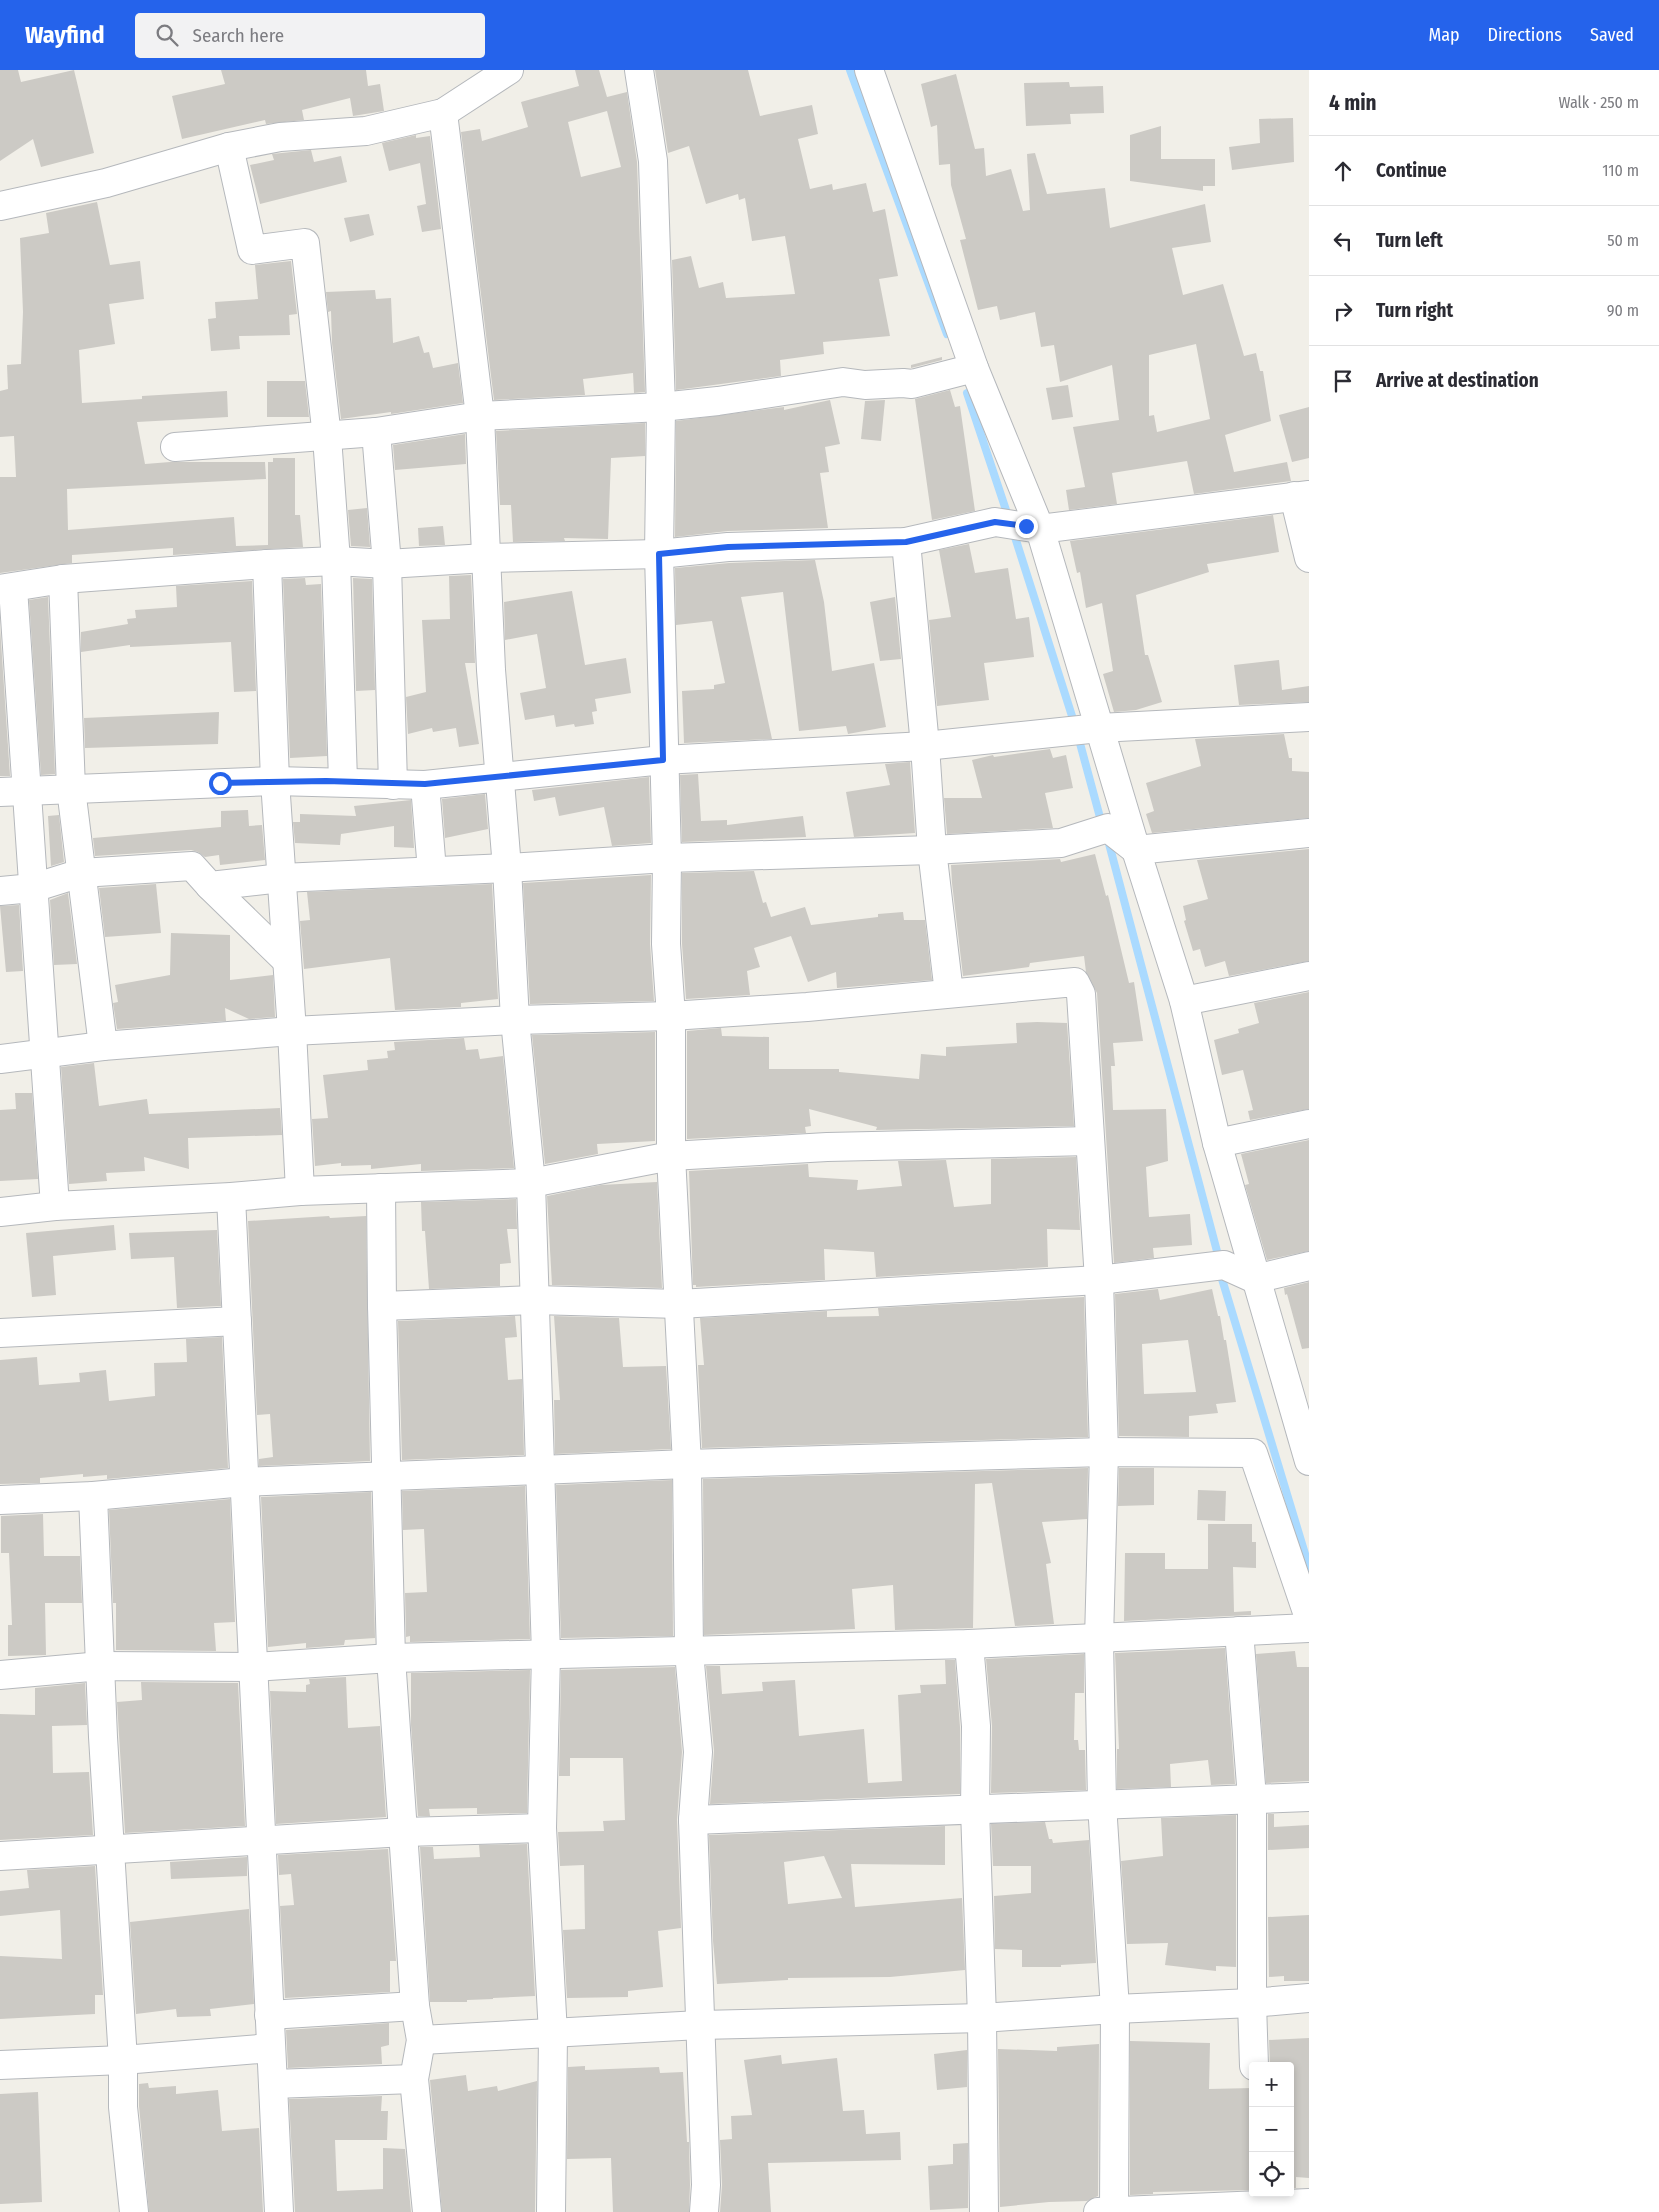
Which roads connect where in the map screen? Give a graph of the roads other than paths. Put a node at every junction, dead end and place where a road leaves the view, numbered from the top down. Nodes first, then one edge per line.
1 (509, 70) edge
2 (639, 70) edge
3 (869, 70) edge
4 (443, 113) junction
5 (229, 147) junction
6 (0, 206) edge
7 (974, 368) junction
8 (661, 407) junction
9 (480, 416) junction
10 (376, 432) junction
11 (327, 437) junction
12 (175, 448) dead end
13 (1301, 496) edge
14 (1040, 529) junction
15 (906, 542) junction
16 (659, 554) junction
17 (486, 558) junction
18 (1309, 558) edge
19 (336, 561) junction
20 (267, 564) junction
21 (387, 564) junction
22 (63, 579) junction
23 (6, 589) edge
24 (1309, 717) edge
25 (1100, 728) junction
26 (925, 746) junction
27 (663, 760) junction
28 (501, 776) junction
29 (275, 781) junction
30 (343, 781) junction
31 (394, 784) junction
32 (425, 784) junction
33 (71, 789) junction
34 (27, 791) junction
35 (0, 792) edge
36 (1309, 834) edge
37 (932, 850) junction
38 (1136, 850) junction
39 (667, 858) junction
40 (508, 868) junction
41 (432, 871) junction
42 (81, 873) junction
43 (281, 878) junction
44 (210, 886) junction
45 (33, 888) junction
46 (0, 891) edge
47 (287, 961) junction
48 (1309, 976) edge
49 (949, 993) junction
50 (1184, 1001) junction
51 (671, 1016) junction
52 (515, 1020) junction
53 (292, 1031) junction
54 (103, 1046) junction
55 (45, 1054) junction
56 (0, 1059) edge
57 (1309, 1124) edge
58 (1090, 1141) junction
59 (1217, 1143) junction
60 (671, 1156) junction
61 (531, 1183) junction
62 (381, 1188) junction
63 (300, 1191) junction
64 (230, 1197) junction
65 (55, 1206) junction
66 (0, 1212) edge
67 (1309, 1266) edge
68 (1255, 1279) junction
69 (1100, 1280) junction
70 (535, 1300) junction
71 (679, 1304) junction
72 (382, 1306) junction
73 (236, 1321) junction
74 (0, 1333) edge
75 (1104, 1452) junction
76 (1308, 1453) edge
77 (687, 1464) junction
78 (541, 1470) junction
79 (387, 1476) junction
80 (244, 1482) junction
81 (93, 1496) junction
82 (0, 1500) edge
83 (1309, 1618) edge
84 (1309, 1628) edge
85 (1239, 1631) junction
86 (1099, 1639) junction
87 (970, 1644) junction
88 (689, 1652) junction
89 (546, 1654) junction
90 (391, 1658) junction
91 (101, 1666) junction
92 (253, 1667) junction
93 (0, 1675) edge
94 (1309, 1797) edge
95 (1252, 1798) junction
96 (1102, 1804) junction
97 (975, 1809) junction
98 (693, 1820) junction
99 (542, 1828) junction
100 (404, 1832) junction
101 (261, 1840) junction
102 (111, 1850) junction
103 (0, 1856) edge
104 (1309, 1998) edge
105 (1252, 2003) junction
106 (415, 2006) junction
107 (1115, 2009) junction
108 (270, 2015) junction
109 (982, 2018) junction
110 (700, 2025) junction
111 (553, 2034) junction
112 (421, 2040) junction
113 (271, 2048) junction
114 (123, 2060) junction
115 (1254, 2062) edge
116 (0, 2065) edge
117 (414, 2079) junction
118 (273, 2084) junction
119 (1309, 2203) edge
120 (1261, 2204) edge
121 (1109, 2211) edge
122 (134, 2212) edge
123 (279, 2212) edge
124 (427, 2212) edge
125 (551, 2212) edge
126 (704, 2212) edge
127 (984, 2212) edge

1 - 4 street
2 - 8 street
3 - 7 street
4 - 5 street
4 - 9 street
5 - 6 street
5 - 11 street
7 - 8 street
7 - 14 street
8 - 9 street
8 - 16 street
9 - 10 street
9 - 17 street
10 - 11 street
10 - 21 street
11 - 12 street
11 - 19 street
13 - 14 street
13 - 18 street
14 - 15 street
14 - 25 street
15 - 16 street
15 - 26 street
16 - 17 street
16 - 27 street
17 - 21 street
17 - 28 street
19 - 20 street
19 - 21 street
19 - 30 street
20 - 22 street
20 - 29 street
21 - 31 street
22 - 23 street
22 - 33 street
23 - 34 street
24 - 25 street
25 - 26 street
25 - 38 street
26 - 27 street
26 - 37 street
27 - 28 street
27 - 39 street
28 - 32 street
28 - 40 street
29 - 30 street
29 - 33 street
29 - 43 street
30 - 31 street
31 - 32 street
32 - 41 street
33 - 34 street
33 - 42 street
34 - 35 street
34 - 45 street
36 - 38 street
37 - 38 street
37 - 39 street
37 - 49 street
38 - 50 street
39 - 40 street
39 - 51 street
40 - 41 street
40 - 52 street
41 - 43 street
42 - 44 street
42 - 45 street
42 - 54 street
43 - 44 street
43 - 47 street
44 - 47 street
45 - 46 street
45 - 55 street
47 - 53 street
48 - 50 street
49 - 51 street
49 - 58 street
50 - 59 street
51 - 52 street
51 - 60 street
52 - 53 street
52 - 61 street
53 - 54 street
53 - 63 street
54 - 55 street
55 - 56 street
55 - 65 street
57 - 59 street
58 - 60 street
58 - 69 street
59 - 68 street
60 - 61 street
60 - 71 street
61 - 62 street
61 - 70 street
62 - 63 street
62 - 72 street
63 - 64 street
64 - 65 street
64 - 73 street
65 - 66 street
67 - 68 street
68 - 69 street
68 - 76 street
69 - 71 street
69 - 75 street
70 - 71 street
70 - 72 street
70 - 78 street
71 - 77 street
72 - 79 street
73 - 74 street
73 - 80 street
75 - 77 street
75 - 83 street
75 - 86 street
77 - 78 street
77 - 88 street
78 - 79 street
78 - 89 street
79 - 80 street
79 - 90 street
80 - 81 street
80 - 92 street
81 - 82 street
81 - 91 street
84 - 85 street
85 - 86 street
85 - 95 street
86 - 87 street
86 - 96 street
87 - 88 street
87 - 97 street
88 - 89 street
88 - 98 street
89 - 90 street
89 - 99 street
90 - 92 street
90 - 100 street
91 - 92 street
91 - 93 street
91 - 102 street
92 - 101 street
94 - 95 street
95 - 96 street
95 - 105 street
96 - 97 street
96 - 107 street
97 - 98 street
97 - 109 street
98 - 110 street
99 - 100 street
99 - 111 street
100 - 101 street
100 - 106 street
101 - 102 street
101 - 108 street
102 - 103 street
102 - 114 street
104 - 105 street
105 - 107 street
105 - 115 street
106 - 108 street
106 - 112 street
107 - 109 street
107 - 121 street
108 - 113 street
109 - 110 street
109 - 127 street
110 - 111 street
110 - 126 street
111 - 112 street
111 - 125 street
112 - 117 street
113 - 114 street
113 - 118 street
114 - 116 street
114 - 122 street
117 - 118 street
117 - 124 street
118 - 123 street
119 - 120 street
120 - 121 street

